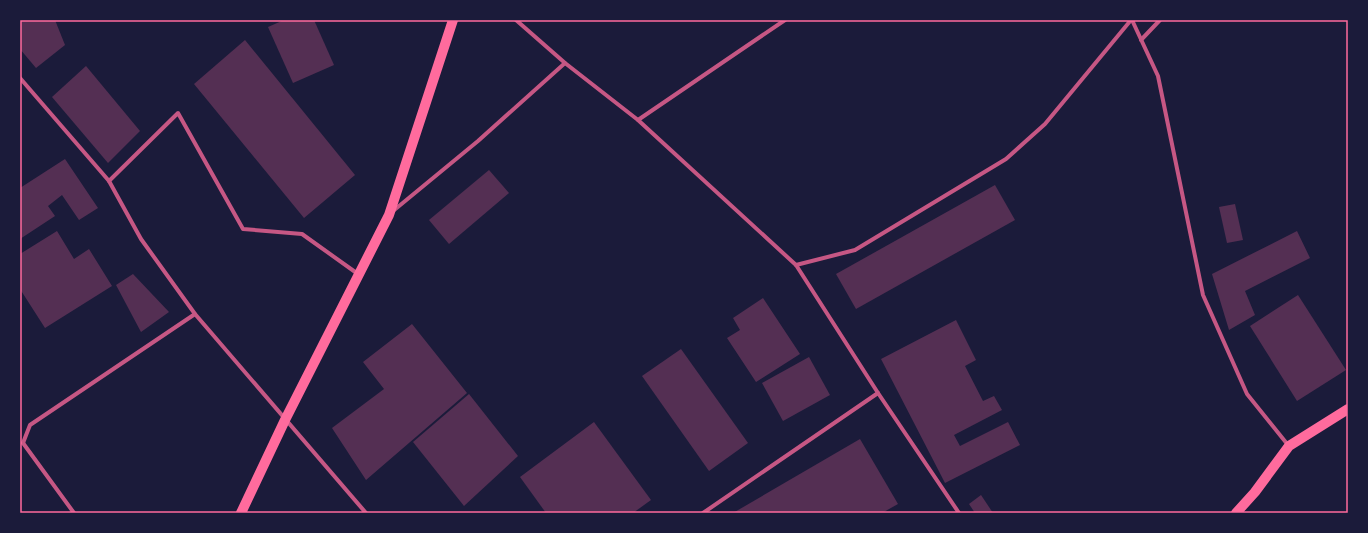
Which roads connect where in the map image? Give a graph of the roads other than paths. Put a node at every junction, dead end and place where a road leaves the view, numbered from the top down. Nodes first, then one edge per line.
1 (453, 20) edge
2 (516, 20) edge
3 (785, 20) edge
4 (1131, 20) edge
5 (1160, 20) edge
6 (1141, 40) junction
7 (565, 63) junction
8 (20, 78) edge
9 (638, 120) junction
10 (109, 181) junction
11 (389, 215) junction
12 (796, 265) junction
13 (359, 274) junction
14 (195, 314) junction
15 (878, 393) junction
16 (1348, 409) edge
17 (285, 420) junction
18 (21, 443) edge
19 (1289, 446) junction
20 (74, 513) edge
21 (241, 513) edge
22 (366, 513) edge
23 (703, 513) edge
24 (959, 513) edge
25 (1236, 513) edge

1 - 11 main road
2 - 7 street
3 - 9 street
4 - 6 street
4 - 12 street
5 - 6 street
6 - 19 street
7 - 9 street
7 - 11 street
8 - 10 street
9 - 12 street
10 - 13 street
10 - 14 street
11 - 13 main road
12 - 15 street
13 - 17 main road
14 - 17 street
14 - 18 street
15 - 23 street
15 - 24 street
16 - 19 main road
17 - 21 main road
17 - 22 street
18 - 20 street
19 - 25 main road

